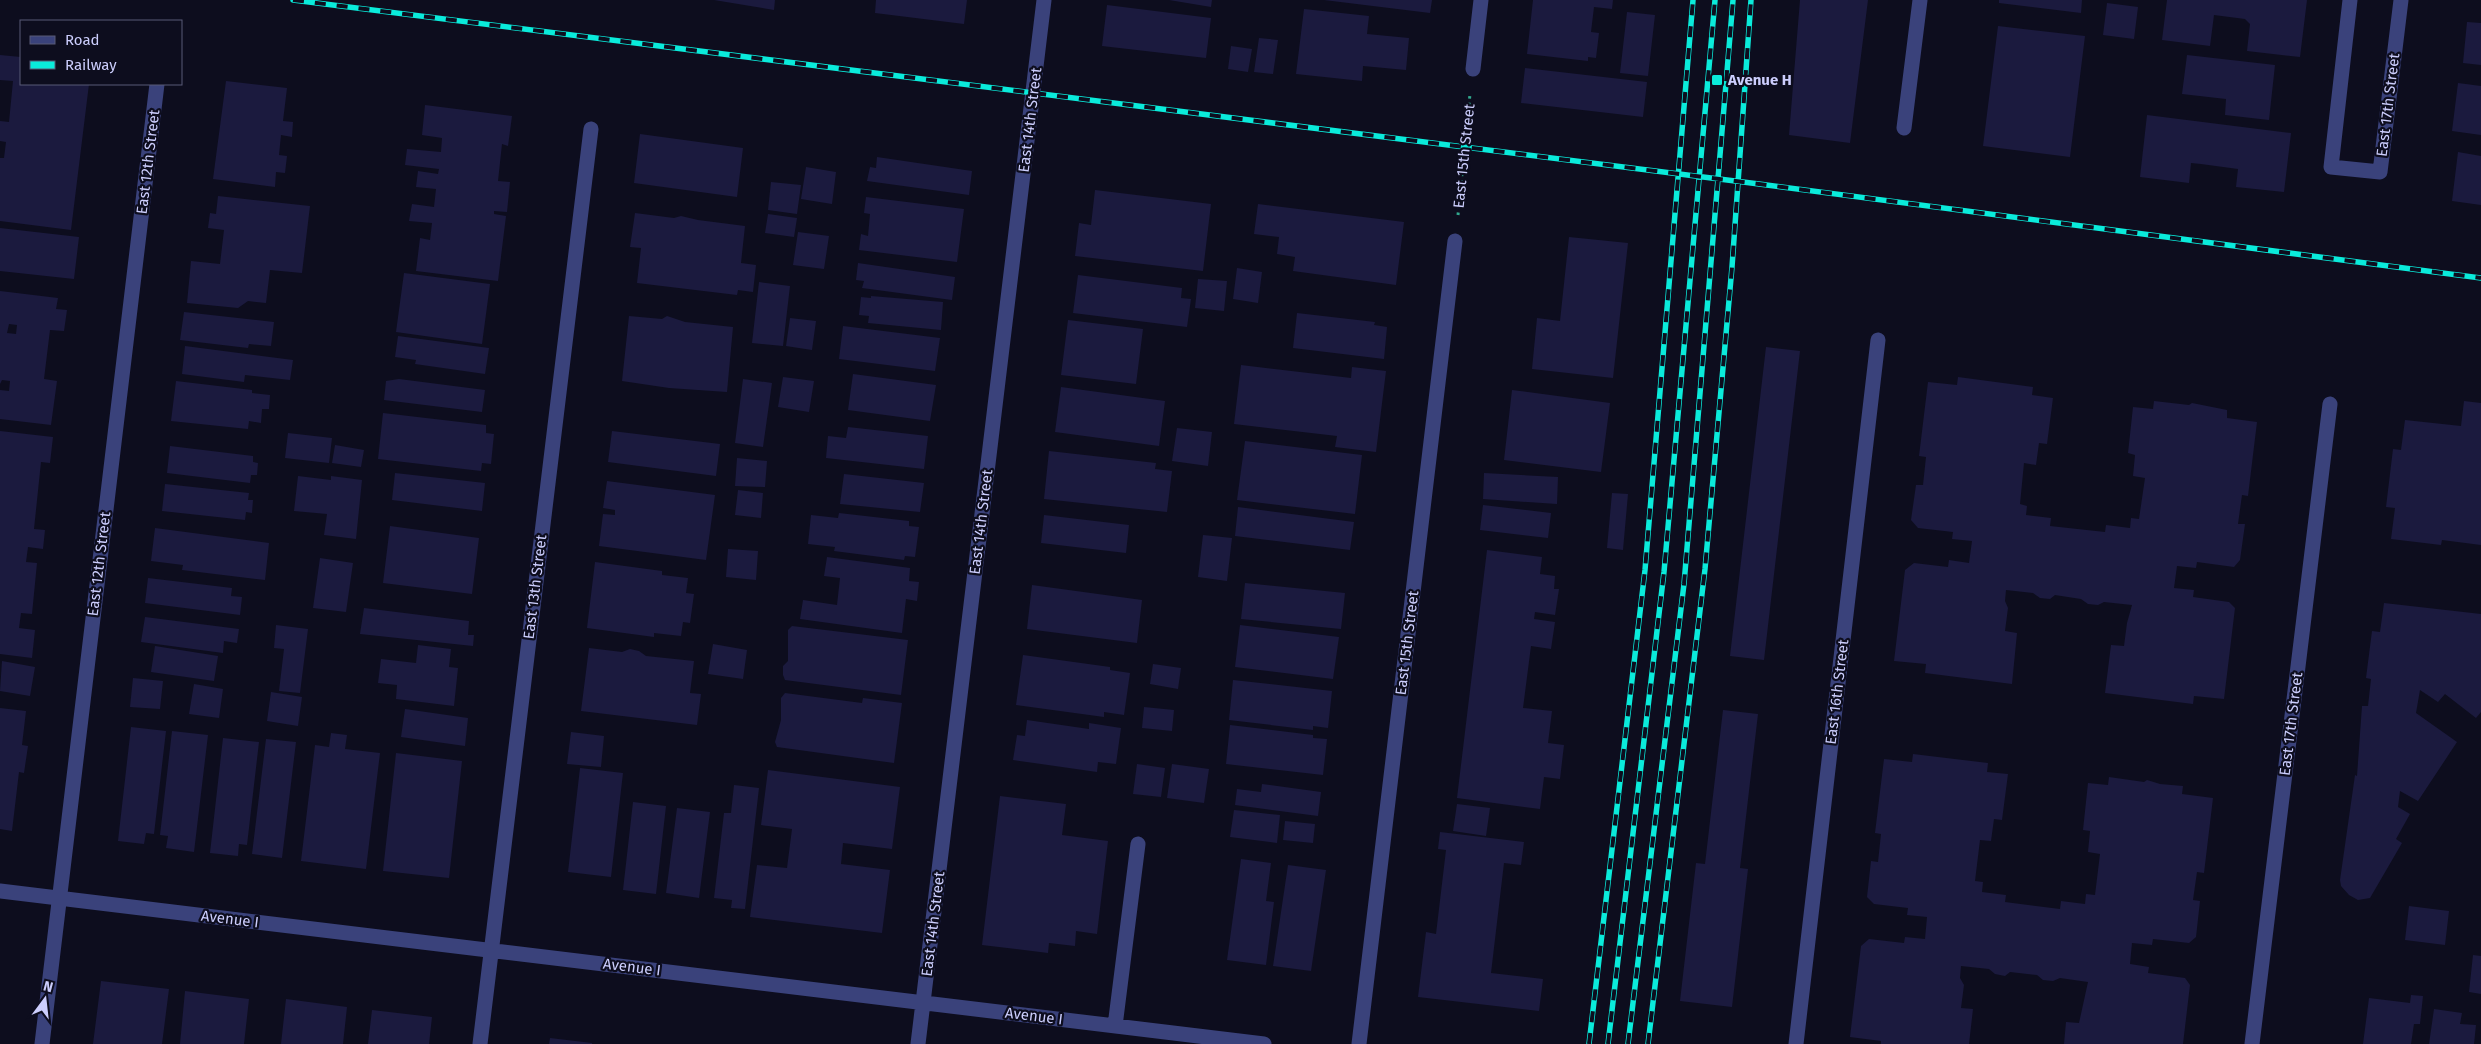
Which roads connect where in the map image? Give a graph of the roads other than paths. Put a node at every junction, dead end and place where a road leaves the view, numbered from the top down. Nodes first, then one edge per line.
1 (1044, 0) edge
2 (1482, 0) edge
3 (1920, 0) edge
4 (2350, 0) edge
5 (2401, 0) edge
6 (1473, 69) dead end
7 (157, 85) edge
8 (1904, 128) dead end
9 (590, 129) dead end
10 (1454, 241) dead end
11 (1878, 340) dead end
12 (2330, 404) dead end
13 (1138, 844) dead end
14 (0, 891) edge
15 (59, 898) junction
16 (491, 951) junction
17 (923, 1003) junction
18 (1115, 1026) junction
19 (42, 1044) edge
20 (480, 1044) edge
21 (918, 1044) edge
22 (1264, 1044) edge
23 (1358, 1044) edge
24 (1796, 1044) edge
25 (2252, 1044) edge

1 - 17 street, East 14th Street
2 - 6 street
3 - 8 street
4 - 5 street, East 17th Street
7 - 15 street, East 12th Street
9 - 16 street, East 13th Street
10 - 23 street, East 15th Street
11 - 24 street, East 16th Street
12 - 25 street, East 17th Street
13 - 18 street
14 - 15 street, Avenue I
15 - 16 street, Avenue I
15 - 19 street, East 12th Street
16 - 17 street, Avenue I
16 - 20 street, East 13th Street
17 - 18 street, Avenue I
17 - 21 street, East 14th Street
18 - 22 street, Avenue I

